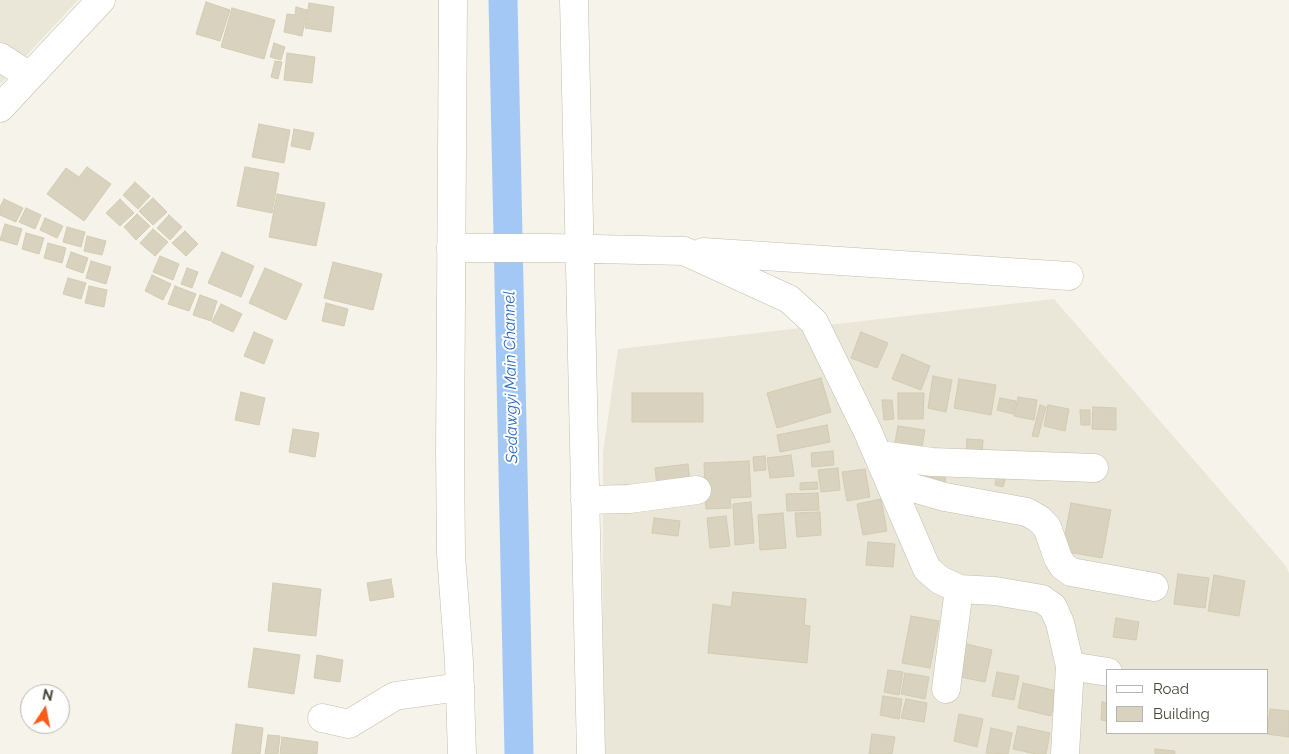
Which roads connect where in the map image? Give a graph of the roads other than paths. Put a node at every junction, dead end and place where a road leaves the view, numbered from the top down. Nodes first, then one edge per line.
1 (101, 0) edge
2 (453, 0) edge
3 (574, 0) edge
4 (0, 57) edge
5 (28, 76) junction
6 (0, 108) edge
7 (451, 248) junction
8 (579, 248) junction
9 (684, 251) junction
10 (1069, 276) dead end
11 (867, 430) junction
12 (887, 456) junction
13 (1094, 468) dead end
14 (696, 490) dead end
15 (585, 500) junction
16 (1154, 587) dead end
17 (959, 589) junction
18 (1070, 666) junction
19 (1106, 672) edge
20 (460, 687) junction
21 (946, 689) dead end
22 (322, 718) dead end
23 (462, 754) edge
24 (591, 754) edge
25 (1065, 754) edge

1 - 5 street
2 - 7 street
3 - 8 street
4 - 5 street
5 - 6 street
7 - 8 street
7 - 20 street
8 - 9 street
8 - 15 street
9 - 10 street
9 - 11 street
11 - 12 street
11 - 17 street
12 - 13 street
12 - 16 street
14 - 15 street
15 - 24 street
17 - 18 street
17 - 21 street
18 - 19 street
18 - 25 street
20 - 22 street
20 - 23 street

